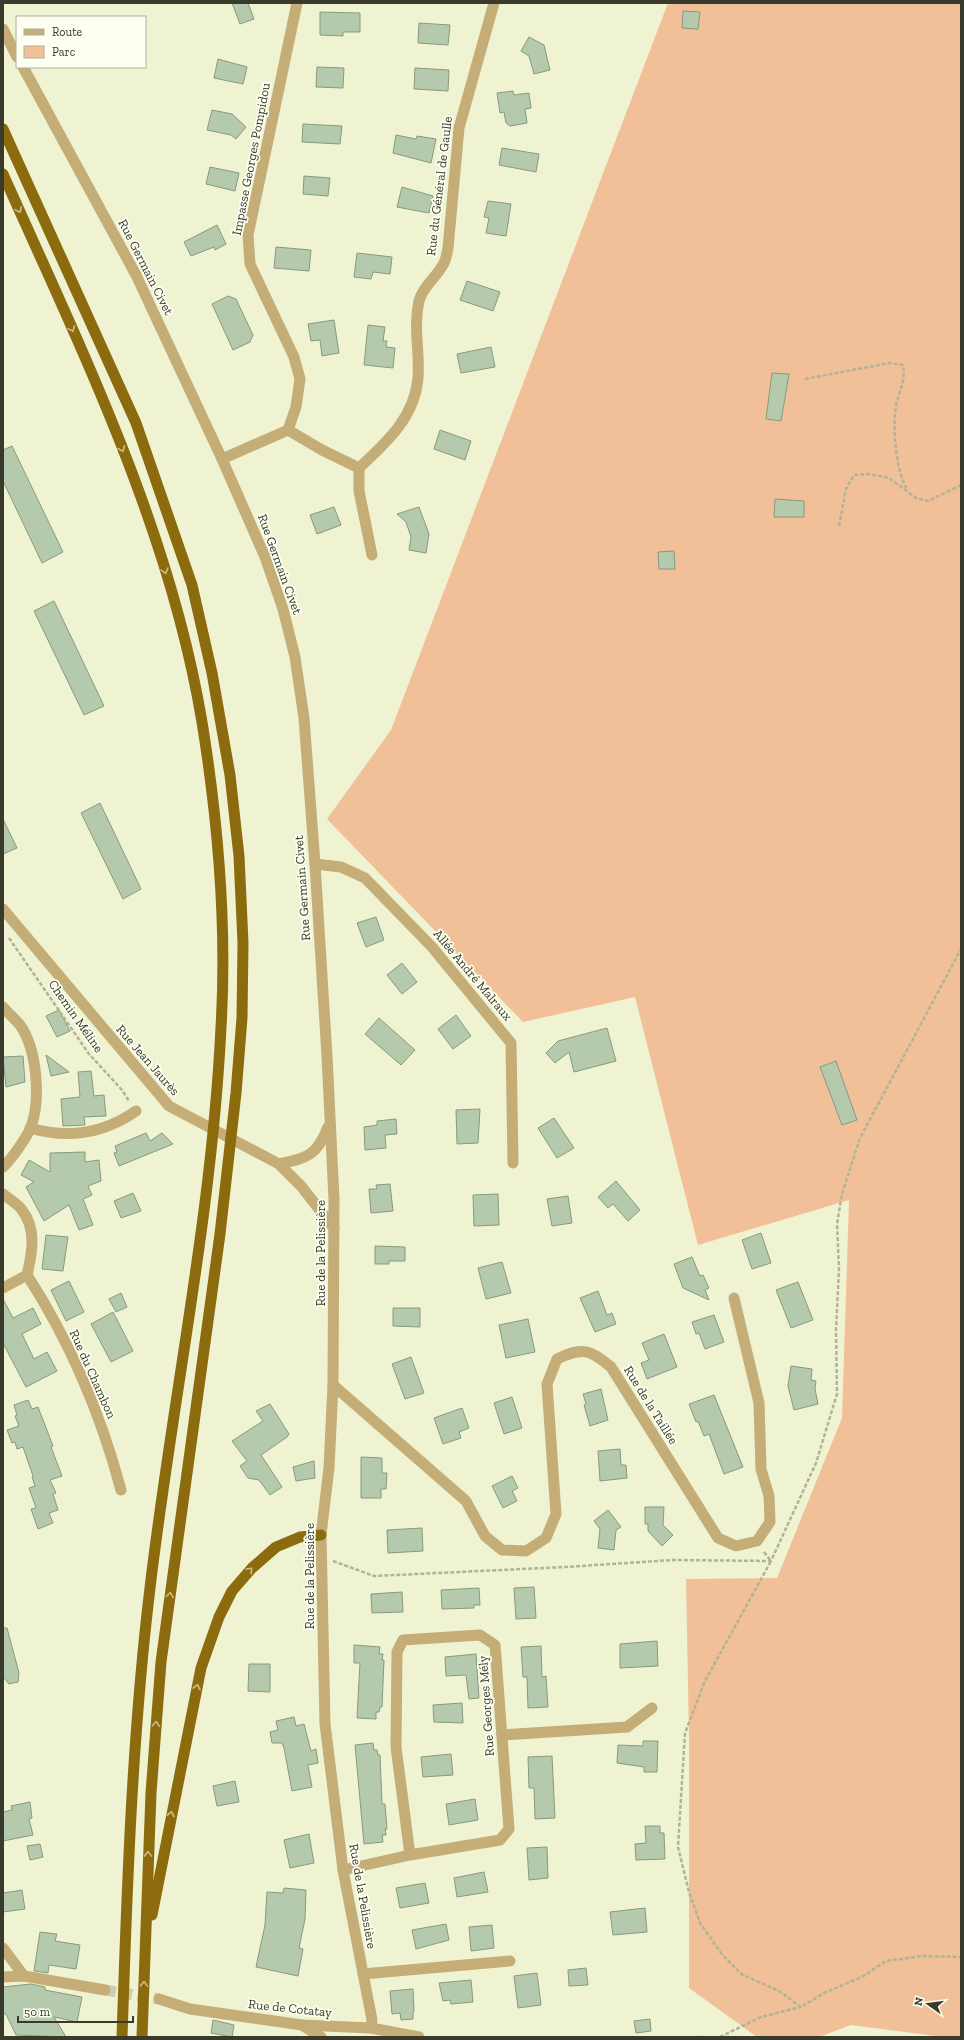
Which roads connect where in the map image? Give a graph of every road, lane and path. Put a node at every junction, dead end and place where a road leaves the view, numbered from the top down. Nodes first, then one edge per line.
1 (297, 3) edge
2 (494, 3) edge
3 (3, 29) edge
4 (16, 55) edge
5 (24, 68) edge
6 (3, 129) edge
7 (3, 174) edge
8 (805, 379) dead end
9 (288, 430) junction
10 (222, 458) junction
11 (359, 468) junction
12 (961, 485) edge
13 (907, 490) junction
14 (839, 526) dead end
15 (372, 555) dead end
16 (315, 864) junction
17 (3, 910) edge
18 (7, 936) dead end
19 (961, 949) edge
20 (3, 1007) edge
21 (136, 1112) joint
22 (330, 1121) junction
23 (30, 1128) junction
24 (513, 1163) dead end
25 (279, 1164) junction
26 (3, 1167) edge
27 (3, 1194) edge
28 (334, 1228) junction
29 (27, 1275) junction
30 (3, 1288) edge
31 (734, 1298) dead end
32 (333, 1385) junction
33 (121, 1490) dead end
34 (321, 1535) junction
35 (757, 1541) junction
36 (322, 1556) junction
37 (771, 1562) junction
38 (652, 1708) dead end
39 (502, 1735) junction
40 (410, 1855) junction
41 (343, 1870) junction
42 (3, 1948) edge
43 (145, 1949) junction
44 (961, 1957) edge
45 (510, 1961) dead end
46 (363, 1974) junction
47 (24, 1976) junction
48 (3, 1977) edge
49 (106, 1990) tunnel mouth
50 (159, 1999) tunnel mouth
51 (801, 2007) junction
52 (302, 2025) junction
53 (371, 2028) junction
54 (122, 2037) edge
55 (142, 2037) edge
56 (321, 2037) edge
57 (419, 2037) edge
58 (694, 2037) edge
59 (706, 2037) edge
60 (720, 2037) edge

1 - 9 street, Impasse Georges Pompidou
2 - 11 street, Rue du Général de Gaulle
3 - 4 street
5 - 10 street, Rue Germain Civet
43 -> 6 highway
7 -> 54 highway
8 - 13 path
9 - 10 street
9 - 11 street
10 - 16 street, Rue Germain Civet
11 - 15 street
12 - 13 path
13 - 14 path
16 - 22 street, Rue Germain Civet
16 - 24 street, Allée André Malraux
17 - 25 street, Rue Jean Jaurès
18 - 21 path, Chemin Méline
19 - 37 path
20 - 23 street
21 - 23 street
22 - 25 street
22 - 28 street, Rue de la Pelissière
23 - 26 street
25 - 28 street, Rue Jean Jaurès
27 - 29 street
28 - 32 street, Rue de la Pelissière
29 - 30 street
29 - 33 street, Rue du Chambon
31 - 35 street
32 - 34 street, Rue de la Pelissière
32 - 35 street, Rue de la Taillée
34 - 36 street, Rue de la Pelissière
43 -> 34 highway
35 - 37 path
36 - 37 path
36 - 41 street, Rue de la Pelissière
37 - 51 path
38 - 39 street
39 - 40 street, Rue Georges Mély
39 - 40 street, Rue Georges Mély
40 - 41 street, Rue Georges Mély
41 - 46 street, Rue de la Pelissière
42 - 47 street
55 -> 43 highway
44 - 51 path
45 - 46 street
46 - 53 street, Rue de la Pelissière
47 - 48 street
47 - 49 street
50 - 52 street, Rue de Cotatay
51 - 60 path
52 - 53 street, Rue de Cotatay
52 - 56 street
53 - 57 street, Rue de Cotatay
58 - 59 path

